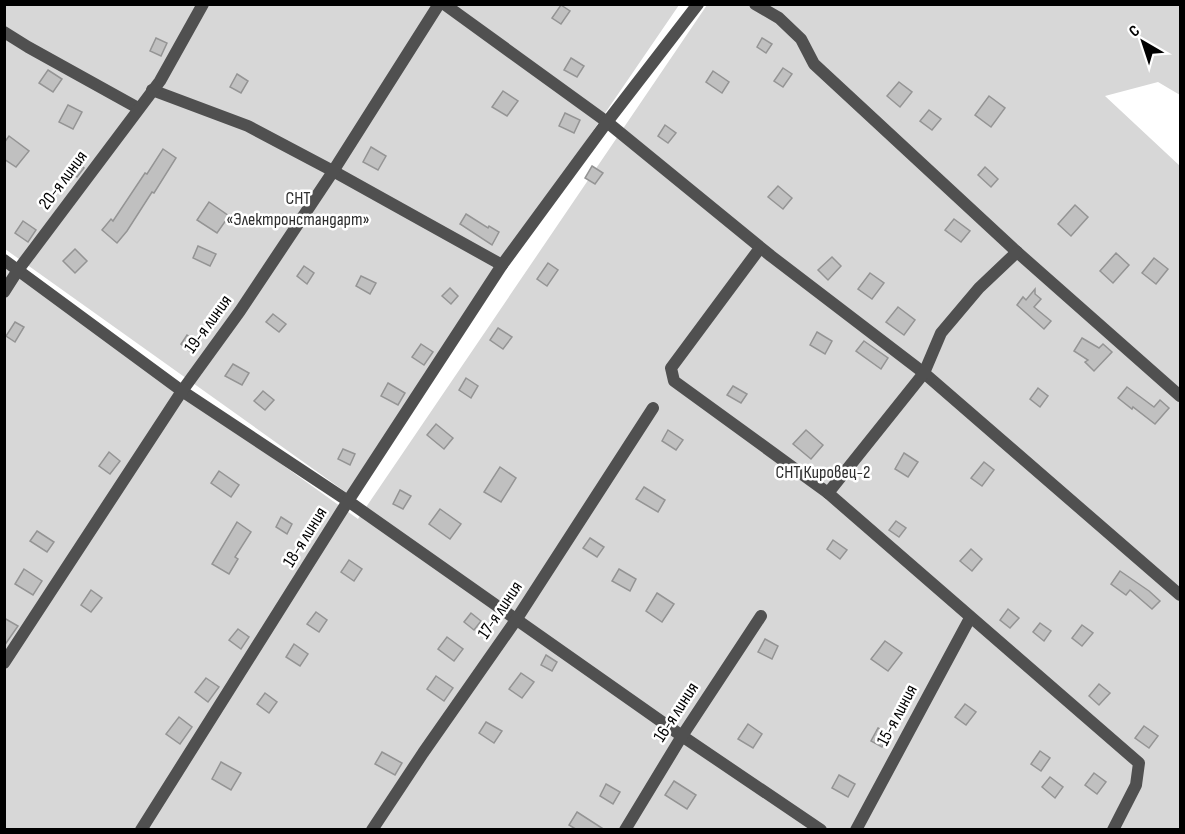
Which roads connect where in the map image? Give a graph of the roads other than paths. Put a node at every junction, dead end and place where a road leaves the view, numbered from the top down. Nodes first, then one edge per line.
1 (203, 4) edge
2 (439, 4) edge
3 (444, 4) edge
4 (698, 4) edge
5 (755, 4) edge
6 (4, 32) edge
7 (152, 90) junction
8 (138, 108) junction
9 (607, 122) junction
10 (333, 171) junction
11 (760, 248) junction
12 (1017, 252) junction
13 (4, 260) edge
14 (502, 265) junction
15 (18, 270) junction
16 (4, 292) edge
17 (924, 374) junction
18 (182, 390) junction
19 (1180, 396) edge
20 (653, 408) dead end
21 (828, 494) junction
22 (348, 501) junction
23 (1180, 596) edge
24 (760, 616) dead end
25 (970, 618) junction
26 (516, 620) junction
27 (4, 663) edge
28 (682, 736) junction
29 (141, 830) edge
30 (372, 830) edge
31 (625, 830) edge
32 (820, 830) edge
33 (856, 830) edge
34 (1113, 830) edge

1 - 7 street, 20-я линия
2 - 10 street, 19-я линия
3 - 9 street
4 - 9 street, 18-я линия
5 - 12 street
6 - 8 street
7 - 8 street, 20-я линия
7 - 10 street
8 - 15 street, 20-я линия
9 - 11 street
9 - 14 street, 18-я линия
10 - 14 street
10 - 18 street, 19-я линия
11 - 17 street
11 - 21 street
12 - 17 street
12 - 19 street
13 - 15 street
14 - 22 street, 18-я линия
15 - 16 street, 20-я линия
15 - 18 street
17 - 21 street
17 - 23 street
18 - 22 street
18 - 27 street, 19-я линия
20 - 26 street, 17-я линия
21 - 25 street
22 - 26 street
22 - 29 street, 18-я линия
24 - 28 street, 16-я линия
25 - 33 street, 15-я линия
25 - 34 street
26 - 28 street
26 - 30 street, 17-я линия
28 - 31 street, 16-я линия
28 - 32 street

